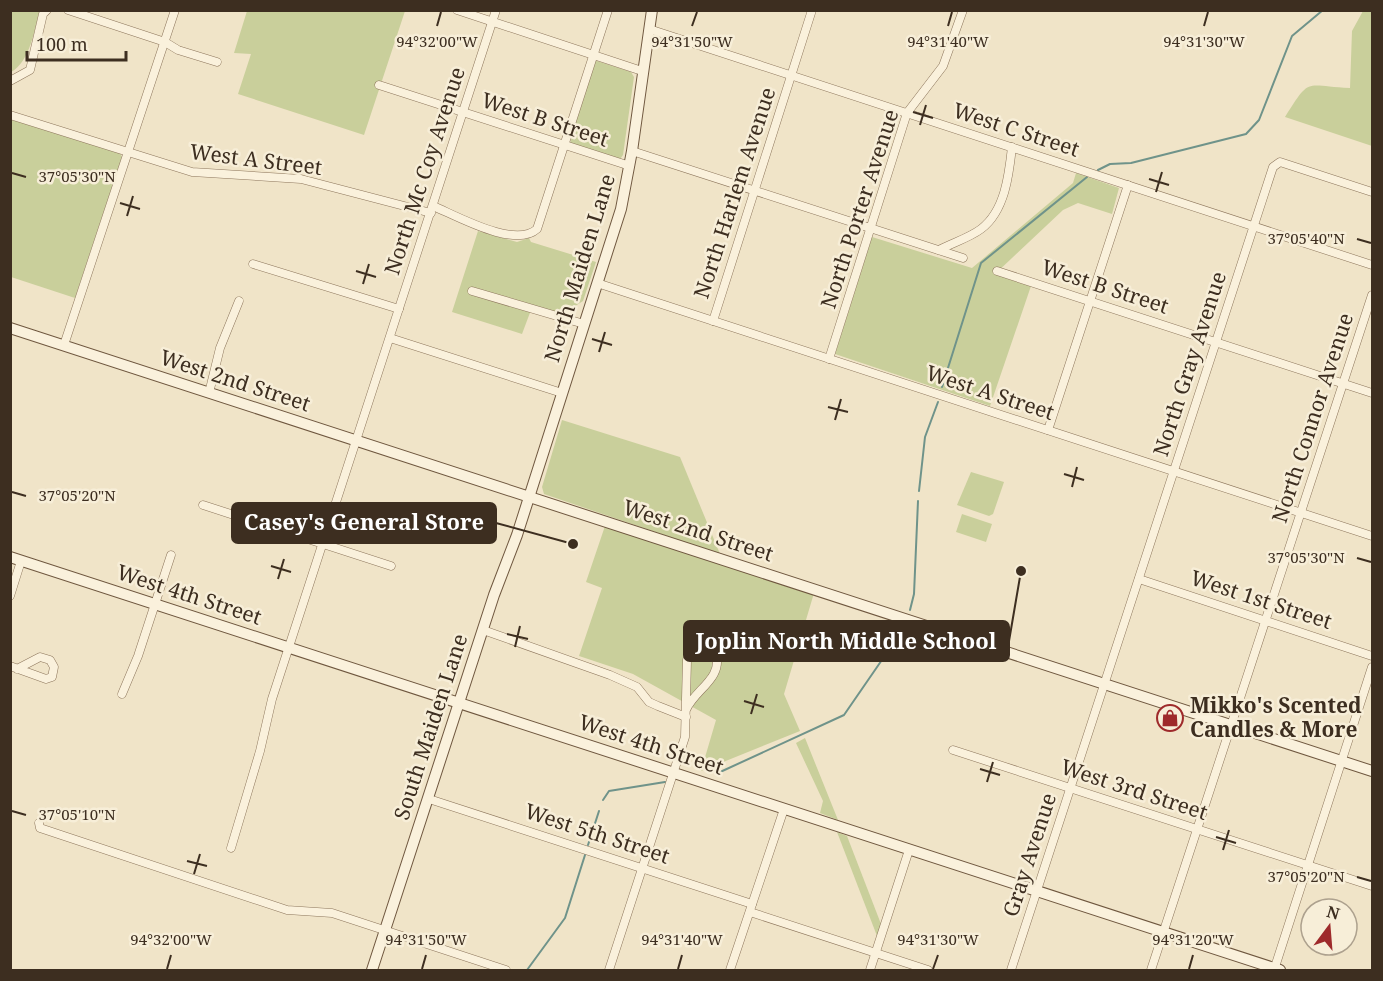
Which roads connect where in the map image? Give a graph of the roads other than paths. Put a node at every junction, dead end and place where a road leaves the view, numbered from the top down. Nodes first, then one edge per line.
1 (46, 10) edge
2 (68, 10) edge
3 (175, 10) edge
4 (457, 10) edge
5 (496, 10) edge
6 (608, 10) edge
7 (652, 10) edge
8 (812, 10) edge
9 (963, 10) edge
10 (492, 22) junction
11 (649, 29) junction
12 (165, 42) junction
13 (594, 55) junction
14 (218, 62) dead end
15 (642, 70) junction
16 (792, 76) junction
17 (10, 81) edge
18 (380, 85) dead end
19 (463, 112) junction
20 (907, 113) junction
21 (10, 115) edge
22 (565, 145) junction
23 (1012, 147) junction
24 (632, 151) junction
25 (129, 153) junction
26 (630, 166) junction
27 (1128, 185) junction
28 (755, 191) junction
29 (1372, 192) edge
30 (432, 210) junction
31 (1254, 226) junction
32 (871, 228) junction
33 (939, 250) junction
34 (963, 258) dead end
35 (253, 264) dead end
36 (1372, 265) edge
37 (998, 271) dead end
38 (597, 283) junction
39 (472, 291) dead end
40 (1372, 295) edge
41 (239, 301) dead end
42 (1090, 301) junction
43 (399, 309) junction
44 (713, 321) junction
45 (584, 324) junction
46 (10, 328) edge
47 (390, 338) junction
48 (1216, 342) junction
49 (64, 345) junction
50 (829, 359) junction
51 (1344, 384) junction
52 (209, 393) junction
53 (562, 393) junction
54 (1372, 393) edge
55 (1048, 430) junction
56 (357, 441) junction
57 (1174, 471) junction
58 (529, 497) junction
59 (203, 505) dead end
60 (1301, 513) junction
61 (1372, 536) edge
62 (323, 544) junction
63 (171, 555) dead end
64 (16, 559) edge
65 (391, 566) dead end
66 (1138, 579) junction
67 (10, 596) edge
68 (155, 604) junction
69 (1266, 621) junction
70 (483, 630) junction
71 (289, 648) junction
72 (1372, 656) edge
73 (1372, 667) edge
74 (1105, 684) junction
75 (122, 694) dead end
76 (460, 704) junction
77 (686, 713) junction
78 (1232, 725) junction
79 (953, 750) dead end
80 (1342, 761) junction
81 (1372, 771) edge
82 (674, 773) junction
83 (1070, 788) junction
84 (429, 799) junction
85 (784, 809) junction
86 (39, 823) dead end
87 (1198, 829) junction
88 (231, 848) dead end
89 (909, 850) junction
90 (1308, 865) junction
91 (643, 868) junction
92 (1372, 886) edge
93 (1037, 891) junction
94 (751, 908) junction
95 (385, 930) junction
96 (1163, 933) junction
97 (876, 953) junction
98 (372, 970) edge
99 (506, 970) edge
100 (609, 970) edge
101 (730, 970) edge
102 (870, 970) edge
103 (928, 970) edge
104 (1011, 970) edge
105 (1151, 970) edge
106 (1276, 970) edge

1 - 17 street
2 - 12 street
3 - 12 street
4 - 10 street
5 - 10 street, North Mc Coy Avenue
6 - 13 street
7 - 11 street, North Maiden Lane
8 - 16 street, North Harlem Avenue
9 - 20 street, North Porter Avenue
10 - 13 street
10 - 19 street, North Mc Coy Avenue
11 - 15 street, North Maiden Lane
11 - 16 street, West C Street
12 - 14 street
12 - 25 street
13 - 15 street
13 - 22 street
15 - 24 street, North Maiden Lane
16 - 20 street, West C Street
16 - 28 street, North Harlem Avenue
18 - 19 street, West B Street
19 - 22 street, West B Street
19 - 30 street, North Mc Coy Avenue
20 - 23 street, West C Street
20 - 32 street, North Porter Avenue
21 - 25 street, West A Street
22 - 26 street, West B Street
22 - 30 street, West A Street
23 - 27 street, West C Street
23 - 33 street
24 - 26 street, North Maiden Lane
24 - 28 street, West B Street
25 - 30 street, West A Street
25 - 49 street
26 - 38 street, North Maiden Lane
27 - 31 street, West C Street
27 - 42 street
28 - 32 street, West B Street
28 - 44 street, North Harlem Avenue
29 - 31 street, North Gray Avenue
30 - 43 street, North Mc Coy Avenue
31 - 36 street, West C Street
31 - 48 street, North Gray Avenue
32 - 33 street, West B Street
32 - 50 street, North Porter Avenue
33 - 34 street, West B Street
35 - 43 street
37 - 42 street, West B Street
38 - 44 street, West A Street
38 - 45 street, North Maiden Lane
39 - 45 street
40 - 51 street, North Connor Avenue
41 - 52 street
42 - 48 street, West B Street
42 - 55 street
43 - 47 street, North Mc Coy Avenue
44 - 50 street, West A Street
45 - 53 street, North Maiden Lane
46 - 49 street, West 2nd Street
47 - 53 street
47 - 56 street, North Mc Coy Avenue
48 - 51 street, West B Street
48 - 57 street, North Gray Avenue
49 - 52 street, West 2nd Street
50 - 55 street, West A Street
51 - 54 street, West B Street
51 - 60 street, North Connor Avenue
52 - 56 street, West 2nd Street
53 - 58 street, North Maiden Lane
55 - 57 street, West A Street
56 - 58 street, West 2nd Street
56 - 62 street, North Mc Coy Avenue
57 - 60 street, West A Street
57 - 66 street, North Gray Avenue
58 - 70 street, South Maiden Lane
58 - 74 street, West 2nd Street
59 - 62 street
60 - 61 street, West A Street
60 - 69 street, North Connor Avenue
62 - 65 street
62 - 71 street, North Mc Coy Avenue
63 - 68 street
64 - 67 street
64 - 68 street, West 4th Street
66 - 69 street, West 1st Street
66 - 74 street, Gray Avenue
68 - 71 street, West 4th Street
68 - 75 street
69 - 72 street, West 1st Street
69 - 78 street, North Connor Avenue
70 - 76 street, South Maiden Lane
70 - 77 street
71 - 76 street, West 4th Street
71 - 88 street, North Mc Coy Avenue
73 - 80 street
74 - 78 street, West 2nd Street
74 - 83 street, Gray Avenue
76 - 82 street, West 4th Street
76 - 84 street, South Maiden Lane
77 - 77 street
77 - 82 street
78 - 80 street, West 2nd Street
78 - 87 street, North Connor Avenue
79 - 83 street, West 3rd Street
80 - 81 street, West 2nd Street
80 - 90 street
82 - 85 street, West 4th Street
82 - 91 street
83 - 87 street, West 3rd Street
83 - 93 street, Gray Avenue
84 - 91 street, West 5th Street
84 - 95 street, South Maiden Lane
85 - 89 street, West 4th Street
85 - 94 street
86 - 95 street
87 - 90 street, West 3rd Street
87 - 96 street, North Connor Avenue
89 - 93 street, West 4th Street
89 - 97 street
90 - 92 street, West 3rd Street
90 - 106 street
91 - 94 street, West 5th Street
91 - 100 street
93 - 96 street, West 4th Street
93 - 104 street, Gray Avenue
94 - 97 street, West 5th Street
94 - 101 street
95 - 98 street, South Maiden Lane
95 - 99 street
96 - 105 street, North Connor Avenue
96 - 106 street, West 4th Street
97 - 102 street
97 - 103 street, West 5th Street

